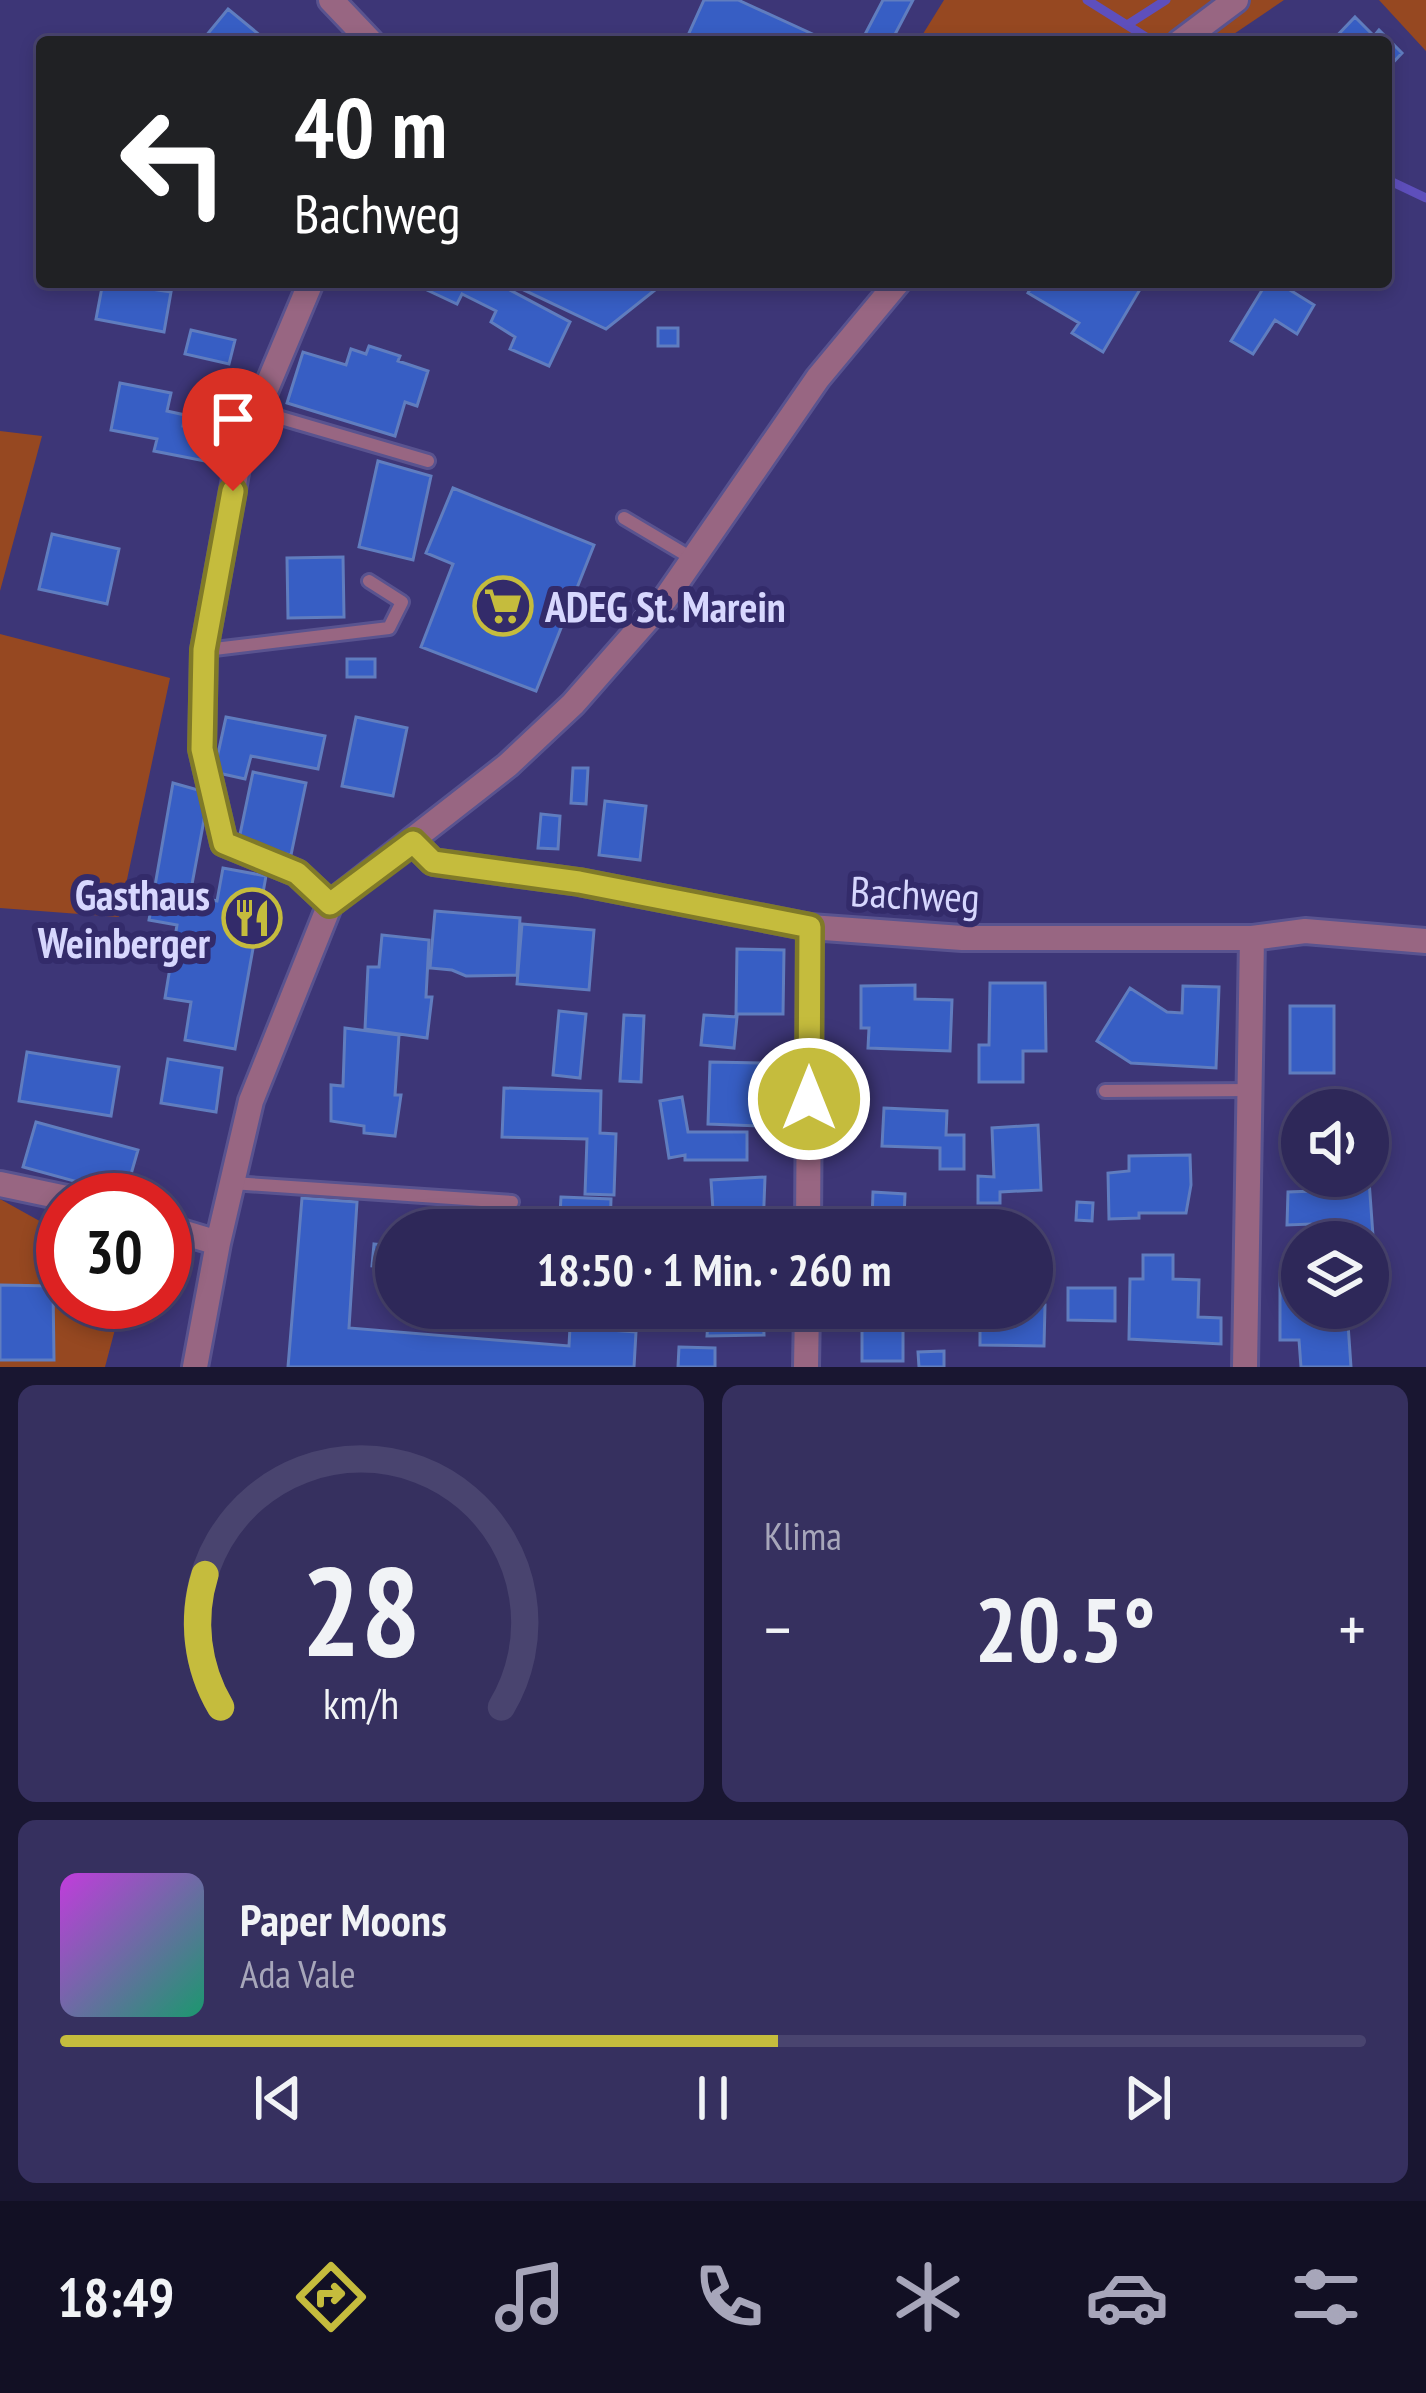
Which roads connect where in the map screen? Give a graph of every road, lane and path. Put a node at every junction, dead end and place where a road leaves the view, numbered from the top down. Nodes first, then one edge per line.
1 (331, 0) edge
2 (1236, 0) edge
3 (365, 36) edge
4 (1188, 36) edge
5 (308, 288) edge
6 (893, 288) edge
7 (257, 411) junction
8 (428, 461) dead end
9 (625, 518) dead end
10 (693, 559) junction
11 (369, 581) dead end
12 (204, 650) junction
13 (413, 842) junction
14 (330, 904) junction
15 (810, 927) junction
16 (1252, 938) junction
17 (1426, 941) edge
18 (1250, 1090) junction
19 (1105, 1091) dead end
20 (232, 1183) junction
21 (0, 1184) edge
22 (36, 1192) edge
23 (512, 1202) dead end
24 (808, 1209) edge
25 (192, 1235) edge
26 (218, 1243) junction
27 (807, 1329) edge
28 (195, 1367) edge
29 (806, 1367) edge
30 (1245, 1367) edge

1 - 3 street
2 - 4 street
5 - 7 street
6 - 10 street
7 - 8 lane
7 - 12 street
9 - 10 lane
10 - 13 street
11 - 12 lane
12 - 14 street
13 - 14 street
13 - 15 street, Bachweg
14 - 20 street
15 - 16 street, Bachweg
15 - 24 street
16 - 17 street, Bachweg
16 - 18 street
18 - 19 lane
18 - 30 street
20 - 23 lane
20 - 26 street
21 - 22 street
25 - 26 street
26 - 28 street
27 - 29 street

